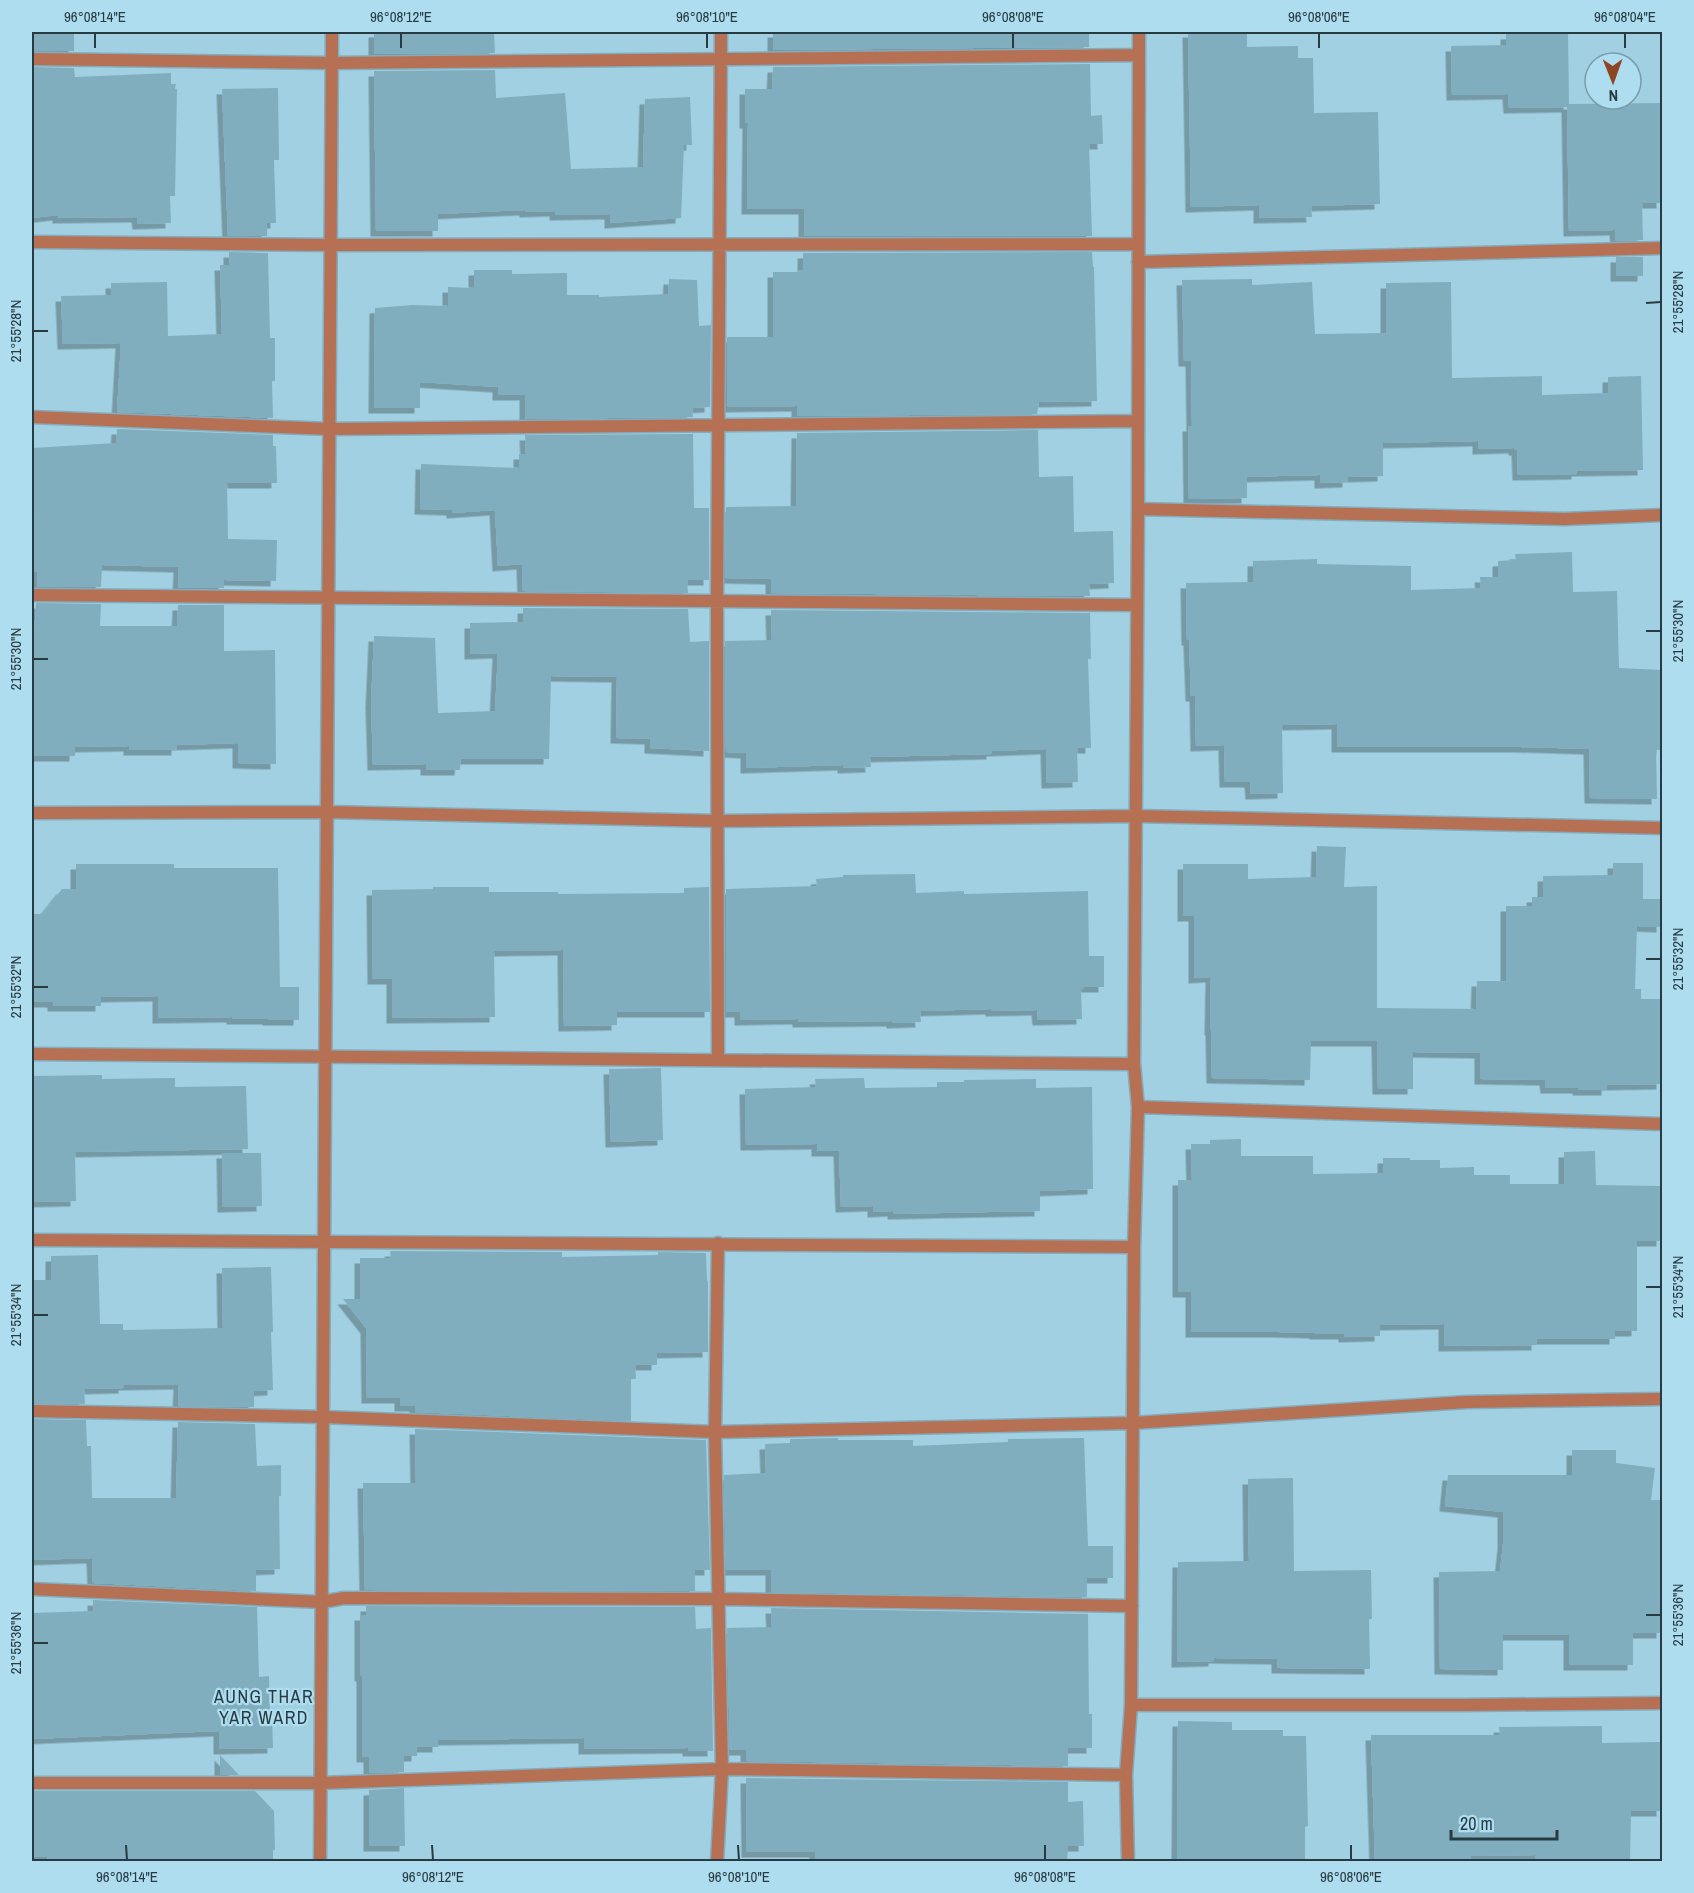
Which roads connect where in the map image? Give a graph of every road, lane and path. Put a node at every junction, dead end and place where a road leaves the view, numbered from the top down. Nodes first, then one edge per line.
1 (332, 32) edge
2 (721, 32) edge
3 (1139, 32) edge
4 (1139, 54) junction
5 (32, 59) edge
6 (721, 59) junction
7 (332, 63) junction
8 (32, 242) edge
9 (331, 244) junction
10 (719, 244) junction
11 (1138, 244) junction
12 (1662, 248) edge
13 (1138, 262) junction
14 (32, 417) edge
15 (1137, 421) junction
16 (718, 425) junction
17 (330, 429) junction
18 (1138, 508) junction
19 (1662, 515) edge
20 (32, 595) edge
21 (329, 598) junction
22 (717, 602) junction
23 (1137, 605) junction
24 (328, 812) junction
25 (32, 813) edge
26 (1136, 816) junction
27 (718, 821) junction
28 (1662, 828) edge
29 (32, 1054) edge
30 (326, 1056) junction
31 (718, 1060) junction
32 (1134, 1064) junction
33 (1138, 1107) junction
34 (1662, 1124) edge
35 (32, 1240) edge
36 (325, 1241) junction
37 (718, 1243) junction
38 (1134, 1247) junction
39 (1662, 1399) edge
40 (32, 1411) edge
41 (323, 1417) junction
42 (1133, 1423) junction
43 (715, 1432) junction
44 (32, 1588) edge
45 (718, 1599) junction
46 (322, 1602) junction
47 (1132, 1606) junction
48 (1662, 1702) edge
49 (1131, 1705) junction
50 (722, 1769) junction
51 (1126, 1775) junction
52 (32, 1783) edge
53 (321, 1783) junction
54 (320, 1862) edge
55 (717, 1862) edge
56 (1128, 1862) edge

1 - 7 street
2 - 6 street
3 - 4 street
4 - 6 street
4 - 11 street
5 - 7 street
6 - 7 street
6 - 10 street
7 - 9 street
8 - 9 street
9 - 10 street
9 - 17 street
10 - 11 street
10 - 16 street
11 - 13 street
12 - 13 street
13 - 15 street
14 - 17 street
15 - 16 street
15 - 18 street
16 - 17 street
16 - 22 street
17 - 21 street
18 - 19 street
18 - 23 street
20 - 21 street
21 - 22 street
21 - 24 street
22 - 23 street
22 - 27 street
23 - 26 street
24 - 25 street
24 - 27 street
24 - 30 street
26 - 27 street
26 - 28 street
26 - 32 street
27 - 31 street
29 - 30 street
30 - 31 street
30 - 36 street
31 - 32 street
32 - 33 street
33 - 34 street
33 - 38 street
35 - 36 street
36 - 37 street
36 - 41 street
37 - 38 street
37 - 43 street
38 - 42 street
39 - 42 street
40 - 41 street
41 - 43 street
41 - 46 street
42 - 43 street
42 - 47 street
43 - 45 street
44 - 46 street
45 - 46 street
45 - 47 street
45 - 50 street
46 - 53 street
47 - 49 street
48 - 49 street
49 - 51 street
50 - 51 street
50 - 53 street
50 - 55 street
51 - 56 street
52 - 53 street
53 - 54 street

